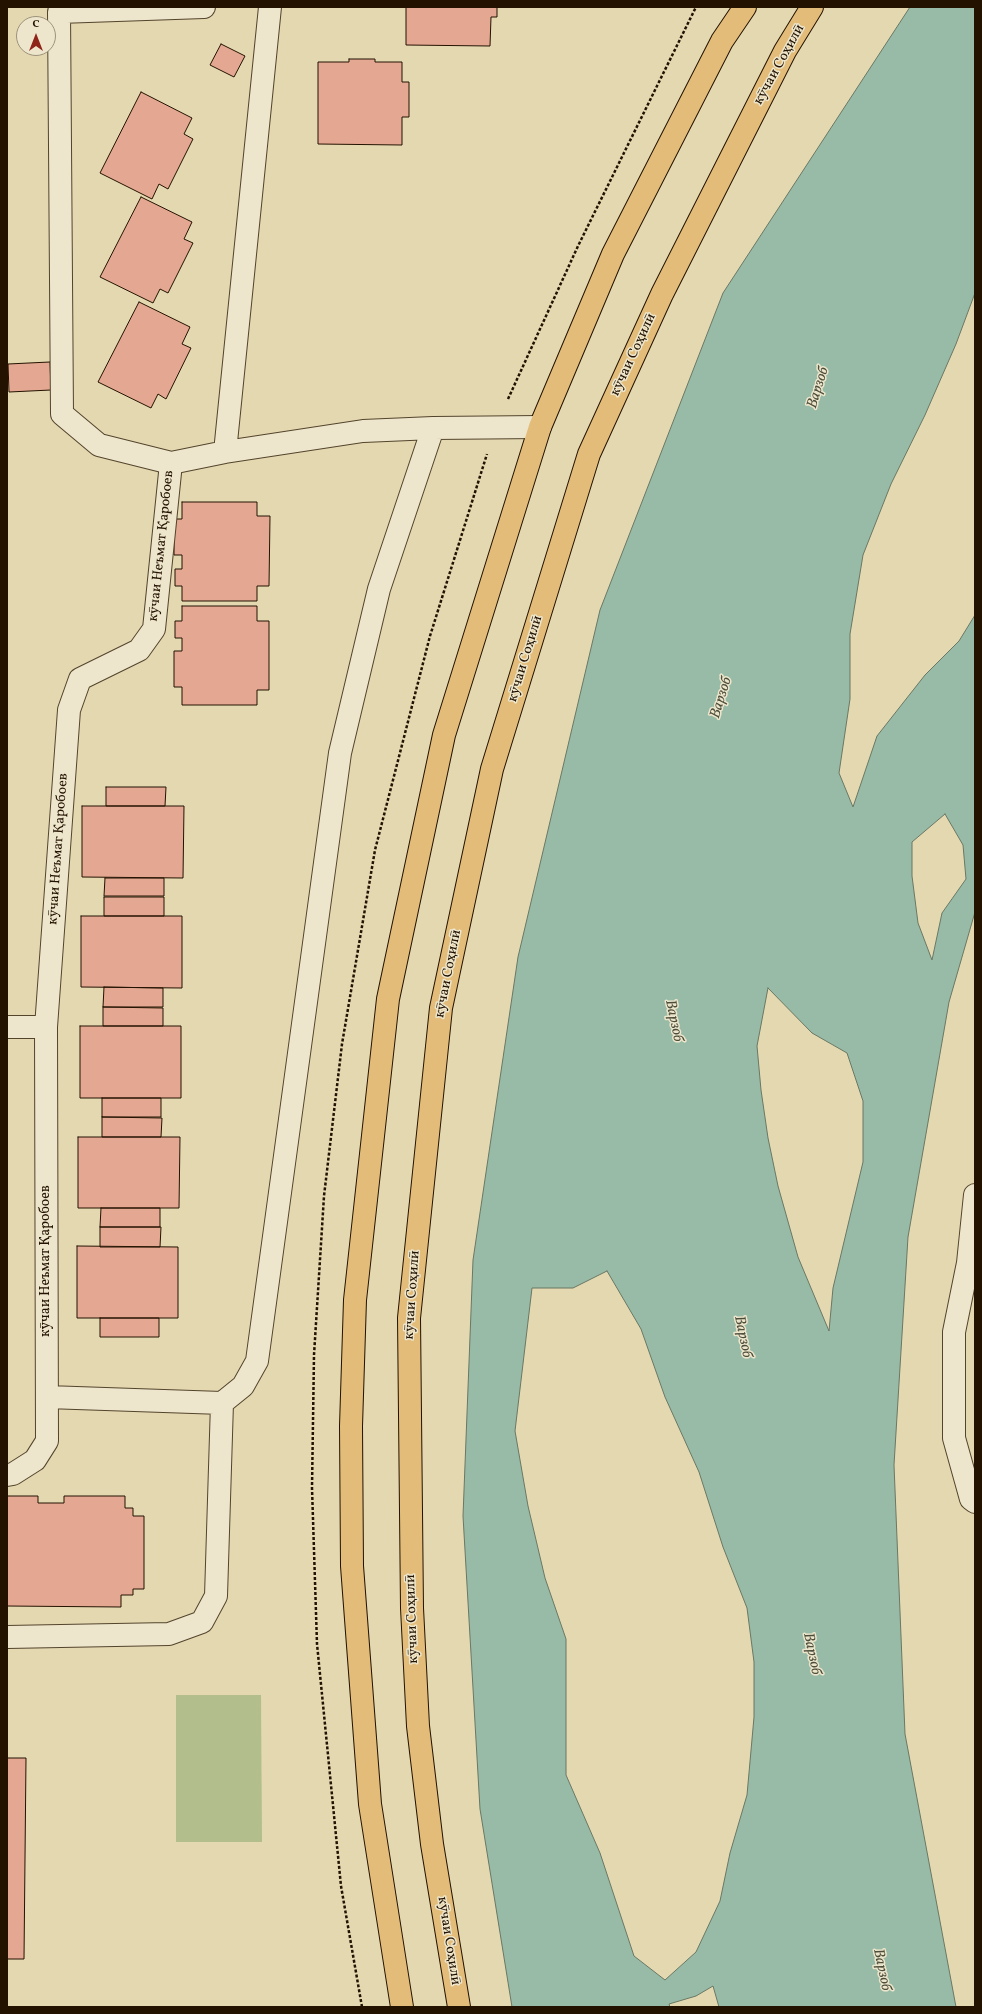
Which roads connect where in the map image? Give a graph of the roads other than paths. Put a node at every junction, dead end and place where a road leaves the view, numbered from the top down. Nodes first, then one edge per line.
1 (204, 7) edge
2 (270, 7) edge
3 (745, 7) edge
4 (812, 7) edge
5 (540, 427) junction
6 (433, 428) junction
7 (225, 452) junction
8 (171, 463) junction
9 (7, 1027) edge
10 (46, 1028) junction
11 (975, 1195) edge
12 (46, 1397) junction
13 (222, 1403) junction
14 (7, 1475) edge
15 (975, 1502) edge
16 (7, 1637) edge
17 (402, 2007) edge
18 (459, 2007) edge

1 - 8 street
2 - 7 street
3 - 5 main road
4 - 18 main road, кӯчаи Соҳилӣ
5 - 6 street, кӯчаи Неъмат Қаробоев
5 - 17 main road
6 - 7 street, кӯчаи Неъмат Қаробоев
6 - 13 street
7 - 8 street, кӯчаи Неъмат Қаробоев
8 - 10 street, кӯчаи Неъмат Қаробоев
9 - 10 street
10 - 12 street, кӯчаи Неъмат Қаробоев
11 - 15 street
12 - 13 street
12 - 14 street, кӯчаи Неъмат Қаробоев
13 - 16 street

